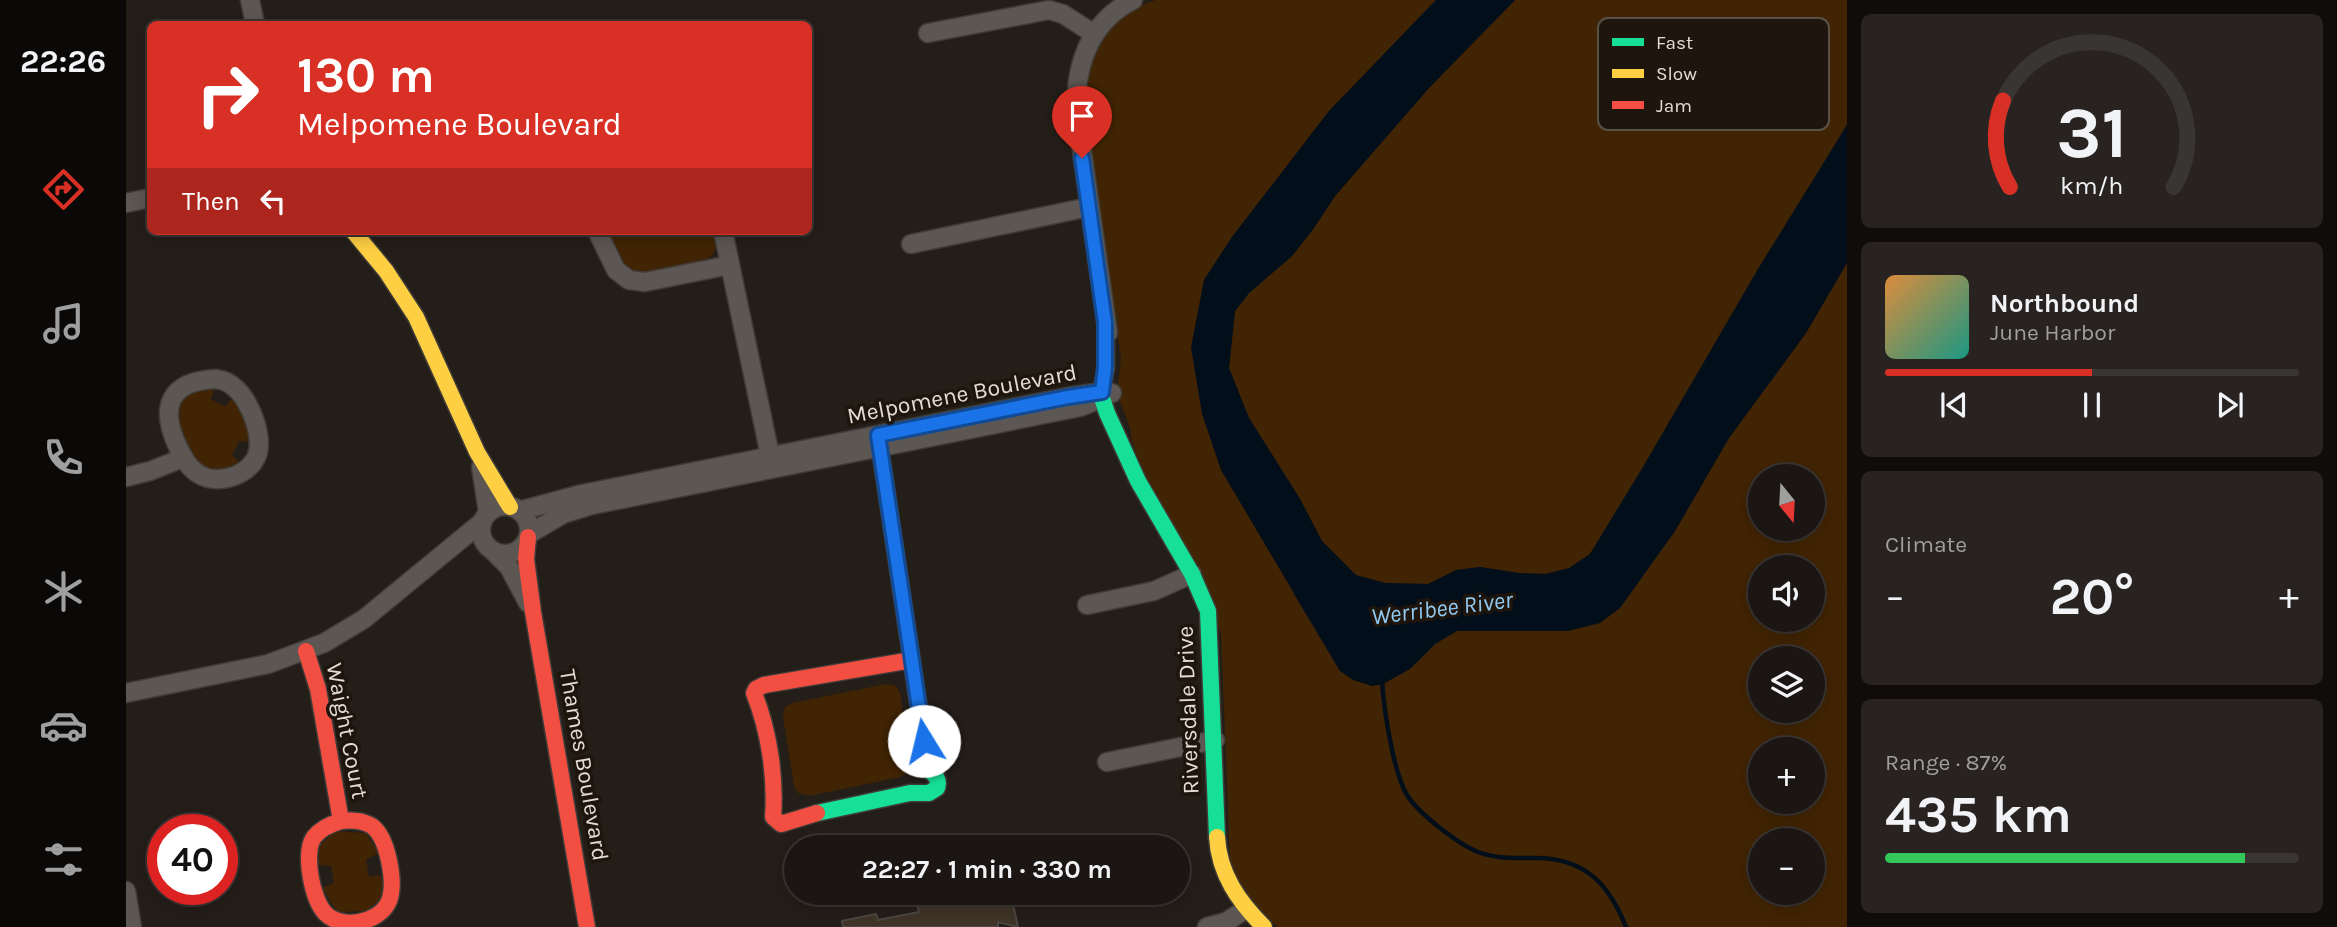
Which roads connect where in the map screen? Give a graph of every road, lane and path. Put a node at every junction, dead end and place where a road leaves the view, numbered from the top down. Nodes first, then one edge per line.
1 (250, 0) edge
2 (1133, 0) edge
3 (254, 21) edge
4 (928, 33) dead end
5 (1094, 34) junction
6 (147, 198) edge
7 (126, 202) edge
8 (1089, 207) junction
9 (356, 235) edge
10 (599, 235) edge
11 (724, 235) edge
12 (911, 244) dead end
13 (730, 265) junction
14 (1105, 395) junction
15 (879, 441) junction
16 (477, 452) junction
17 (1126, 456) joint
18 (183, 458) junction
19 (771, 462) junction
20 (126, 477) edge
21 (515, 509) junction
22 (485, 517) junction
23 (528, 535) junction
24 (492, 551) junction
25 (440, 558) junction
26 (1192, 574) junction
27 (1087, 605) dead end
28 (533, 612) junction
29 (306, 651) junction
30 (912, 660) junction
31 (126, 693) edge
32 (1215, 740) junction
33 (1107, 762) dead end
34 (341, 821) junction
35 (126, 891) edge
36 (1246, 909) junction
37 (132, 927) edge
38 (587, 927) edge
39 (1207, 927) edge
40 (1264, 927) edge

1 - 3 street
2 - 5 street, Riversdale Drive
4 - 5 street
5 - 8 street, Riversdale Drive
6 - 7 street
8 - 12 street
8 - 14 street, Riversdale Drive
9 - 16 street
10 - 13 street
11 - 13 street
13 - 19 street
14 - 15 street, Melpomene Boulevard
14 - 17 street, Riversdale Drive
15 - 19 street, Melpomene Boulevard
15 - 30 street
16 - 21 street
16 - 22 street
17 - 26 street, Riversdale Drive
18 - 18 street
18 - 20 street
19 - 21 street, Melpomene Boulevard
19 - 23 street, Melpomene Boulevard
21 - 22 street
21 - 23 street
22 - 24 street
22 - 25 street
23 - 24 street
23 - 28 street, Thames Boulevard
24 - 25 street
24 - 28 street, Thames Boulevard
25 - 29 street
26 - 27 street
26 - 32 street, Riversdale Drive
28 - 38 street, Thames Boulevard
29 - 31 street
29 - 34 street, Waight Court
30 - 30 street
32 - 33 street
32 - 36 street, Riversdale Drive
34 - 34 street, Waight Court
35 - 37 street
36 - 39 street
36 - 40 street, Riversdale Drive

